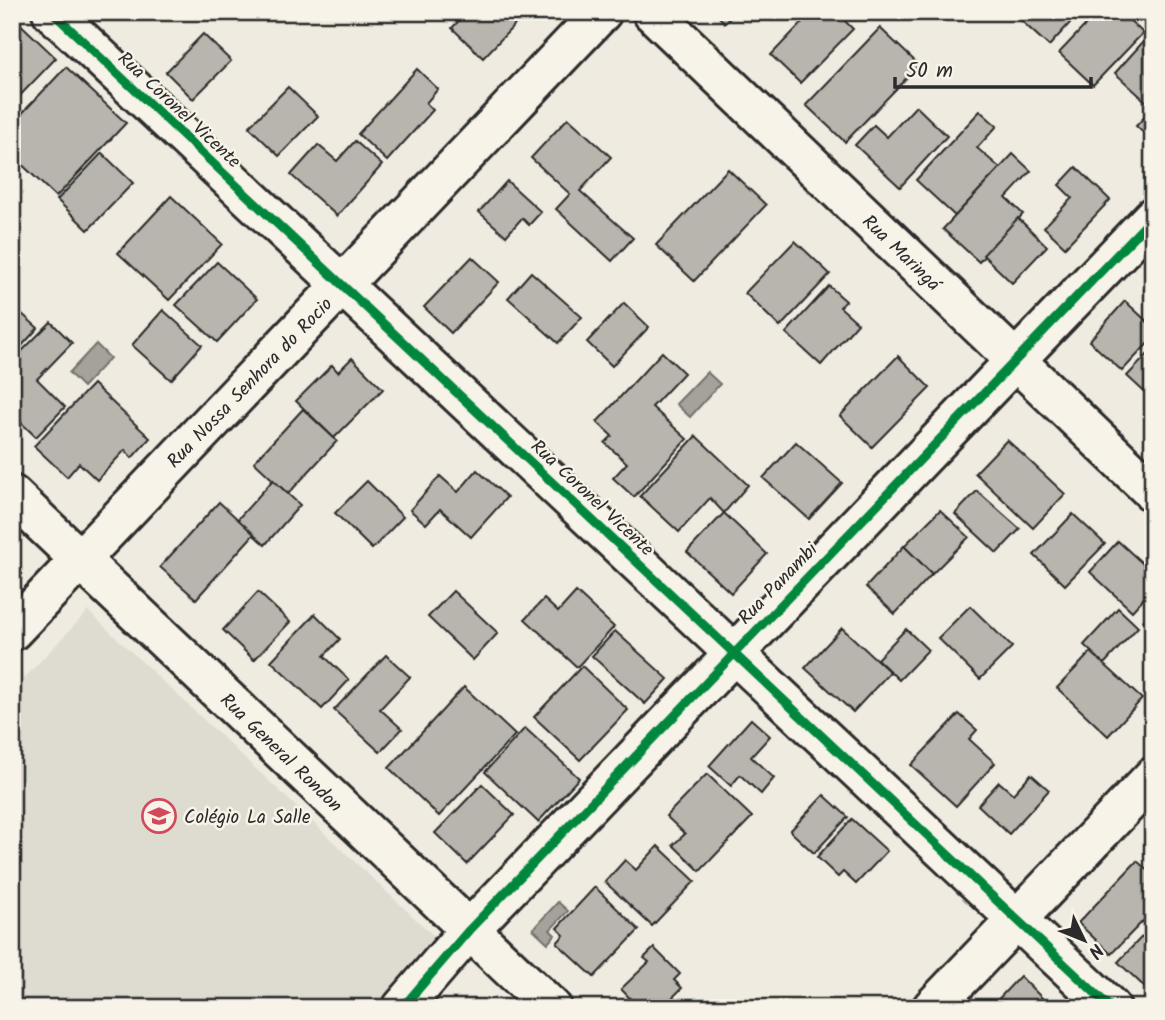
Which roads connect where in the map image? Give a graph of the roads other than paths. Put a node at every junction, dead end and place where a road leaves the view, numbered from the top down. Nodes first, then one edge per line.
1 (52, 12) edge
2 (602, 12) edge
3 (652, 12) edge
4 (1153, 217) edge
5 (342, 285) junction
6 (1015, 360) junction
7 (1153, 492) edge
8 (12, 495) edge
9 (80, 559) junction
10 (12, 631) edge
11 (734, 653) junction
12 (1153, 777) edge
13 (1017, 919) junction
14 (469, 930) junction
15 (401, 1008) edge
16 (552, 1008) edge
17 (932, 1008) edge
18 (1111, 1008) edge

1 - 5 street, Rua Coronel Vicente
2 - 5 street, Rua Nossa Senhora do Rocio
3 - 6 street, Rua Maringá
4 - 6 street, Rua Panambi
5 - 9 street, Rua Nossa Senhora do Rocio
5 - 11 street, Rua Coronel Vicente
6 - 7 street, Rua Maringá
6 - 11 street, Rua Panambi
8 - 9 street, Rua General Rondon
9 - 10 street, Rua Nossa Senhora do Rocio
9 - 14 street, Rua General Rondon
11 - 13 street, Rua Coronel Vicente
11 - 14 street, Rua Panambi
12 - 13 street
13 - 17 street
13 - 18 street, Rua Coronel Vicente
14 - 15 street, Rua Panambi
14 - 16 street, Rua General Rondon

